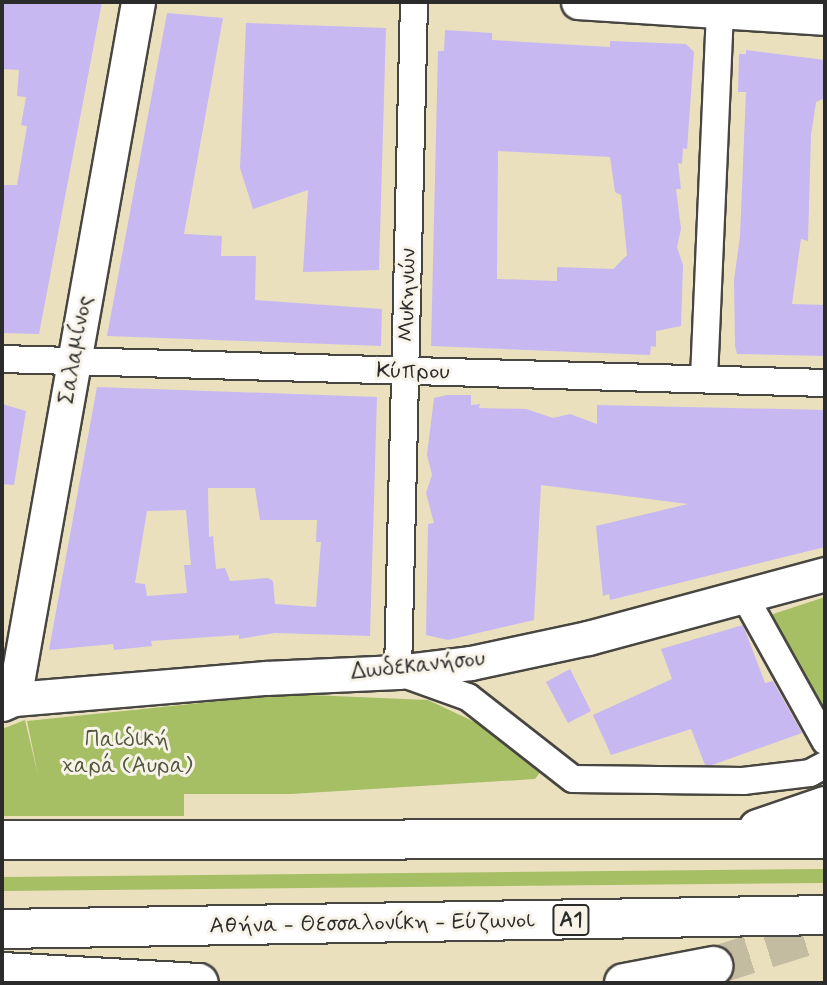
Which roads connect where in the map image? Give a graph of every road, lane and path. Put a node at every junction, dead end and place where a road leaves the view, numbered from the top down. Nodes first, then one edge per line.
1 (138, 2) edge
2 (414, 2) edge
3 (578, 2) edge
4 (720, 10) junction
5 (825, 18) edge
6 (2, 359) edge
7 (74, 362) junction
8 (407, 372) junction
9 (704, 379) junction
10 (825, 383) edge
11 (825, 573) edge
12 (745, 597) junction
13 (398, 673) junction
14 (6, 700) edge
15 (825, 741) edge
16 (825, 765) edge
17 (825, 806) edge
18 (729, 839) junction
19 (825, 839) edge
20 (2, 840) edge
21 (825, 915) edge
22 (2, 929) edge
23 (713, 966) tunnel mouth
24 (2, 972) edge
25 (200, 983) edge
26 (624, 983) edge

1 - 7 street, Σαλαμίνος
2 - 8 street, Μυκηνών
3 - 4 street
4 - 5 street
4 - 9 street
6 - 7 street, Κύπρου
7 - 8 street, Κύπρου
7 - 14 street, Σαλαμίνος
8 - 9 street, Κύπρου
8 - 13 street, Μυκηνών
9 - 10 street, Κύπρου
11 - 12 street, Δωδεκανήσου
12 - 13 street, Δωδεκανήσου
12 - 15 street
13 - 14 street, Δωδεκανήσου
13 - 16 street
17 - 18 highway
18 - 19 highway
18 - 20 highway
21 - 22 highway, Αθήνα - Θεσσαλονίκη - Εύζωνοι / Α1
23 - 26 highway
24 - 25 highway

